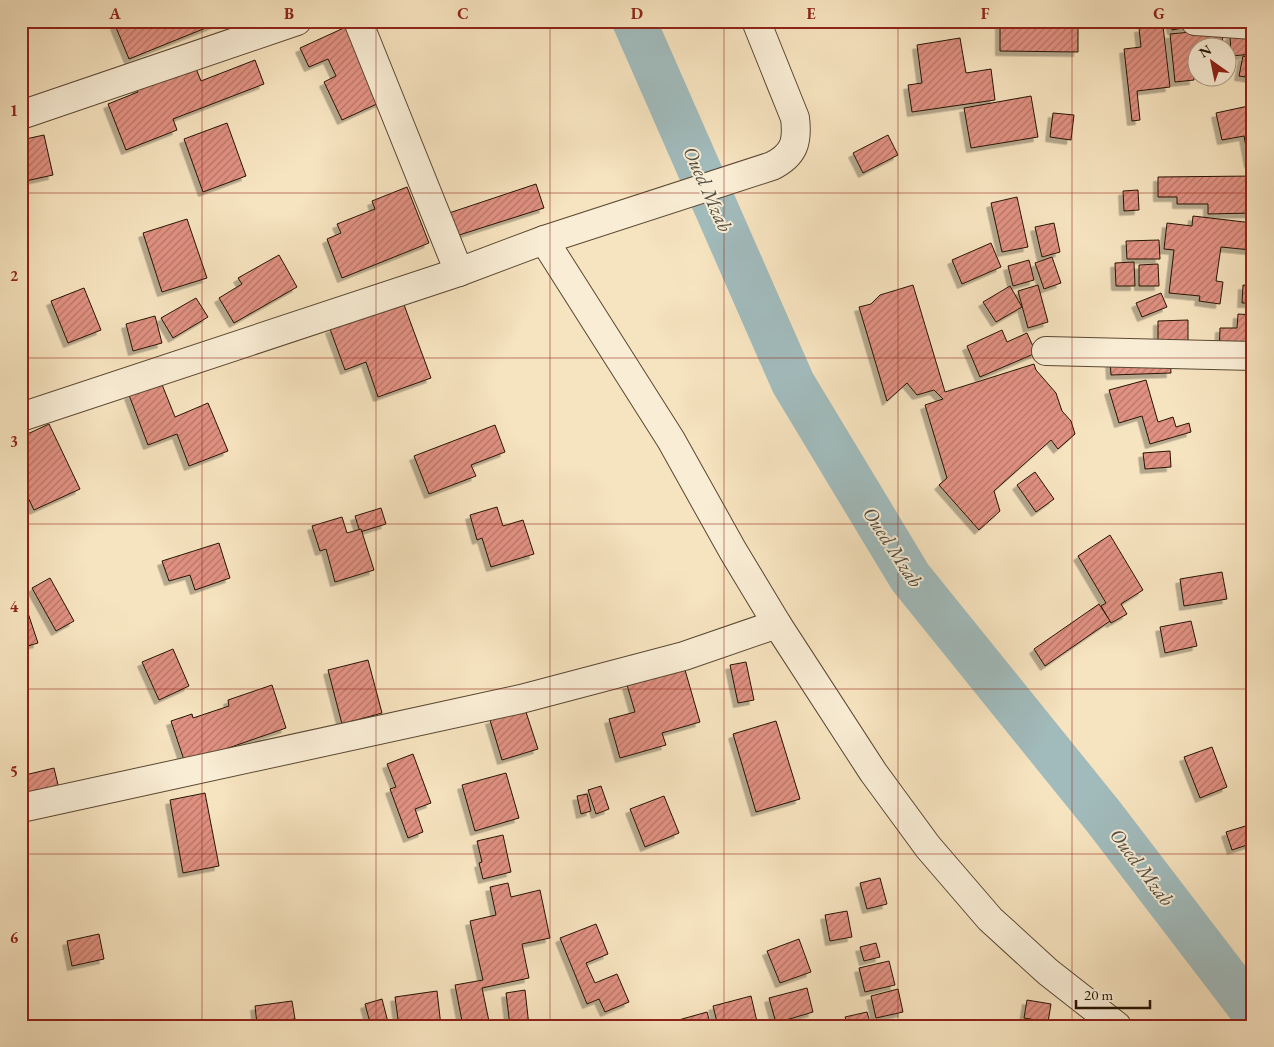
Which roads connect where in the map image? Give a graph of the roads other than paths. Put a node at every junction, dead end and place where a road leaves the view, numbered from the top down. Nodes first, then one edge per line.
1 (297, 21) edge
2 (358, 21) edge
3 (756, 21) edge
4 (1195, 21) edge
5 (1253, 25) edge
6 (21, 115) edge
7 (544, 240) junction
8 (459, 272) junction
9 (1046, 351) dead end
10 (1253, 356) edge
11 (21, 417) edge
12 (776, 624) junction
13 (21, 808) edge
14 (1117, 1026) edge

1 - 6 street
2 - 8 street
3 - 7 street
4 - 5 street
7 - 8 street
7 - 12 street
8 - 11 street
9 - 10 street
12 - 13 street
12 - 14 street

